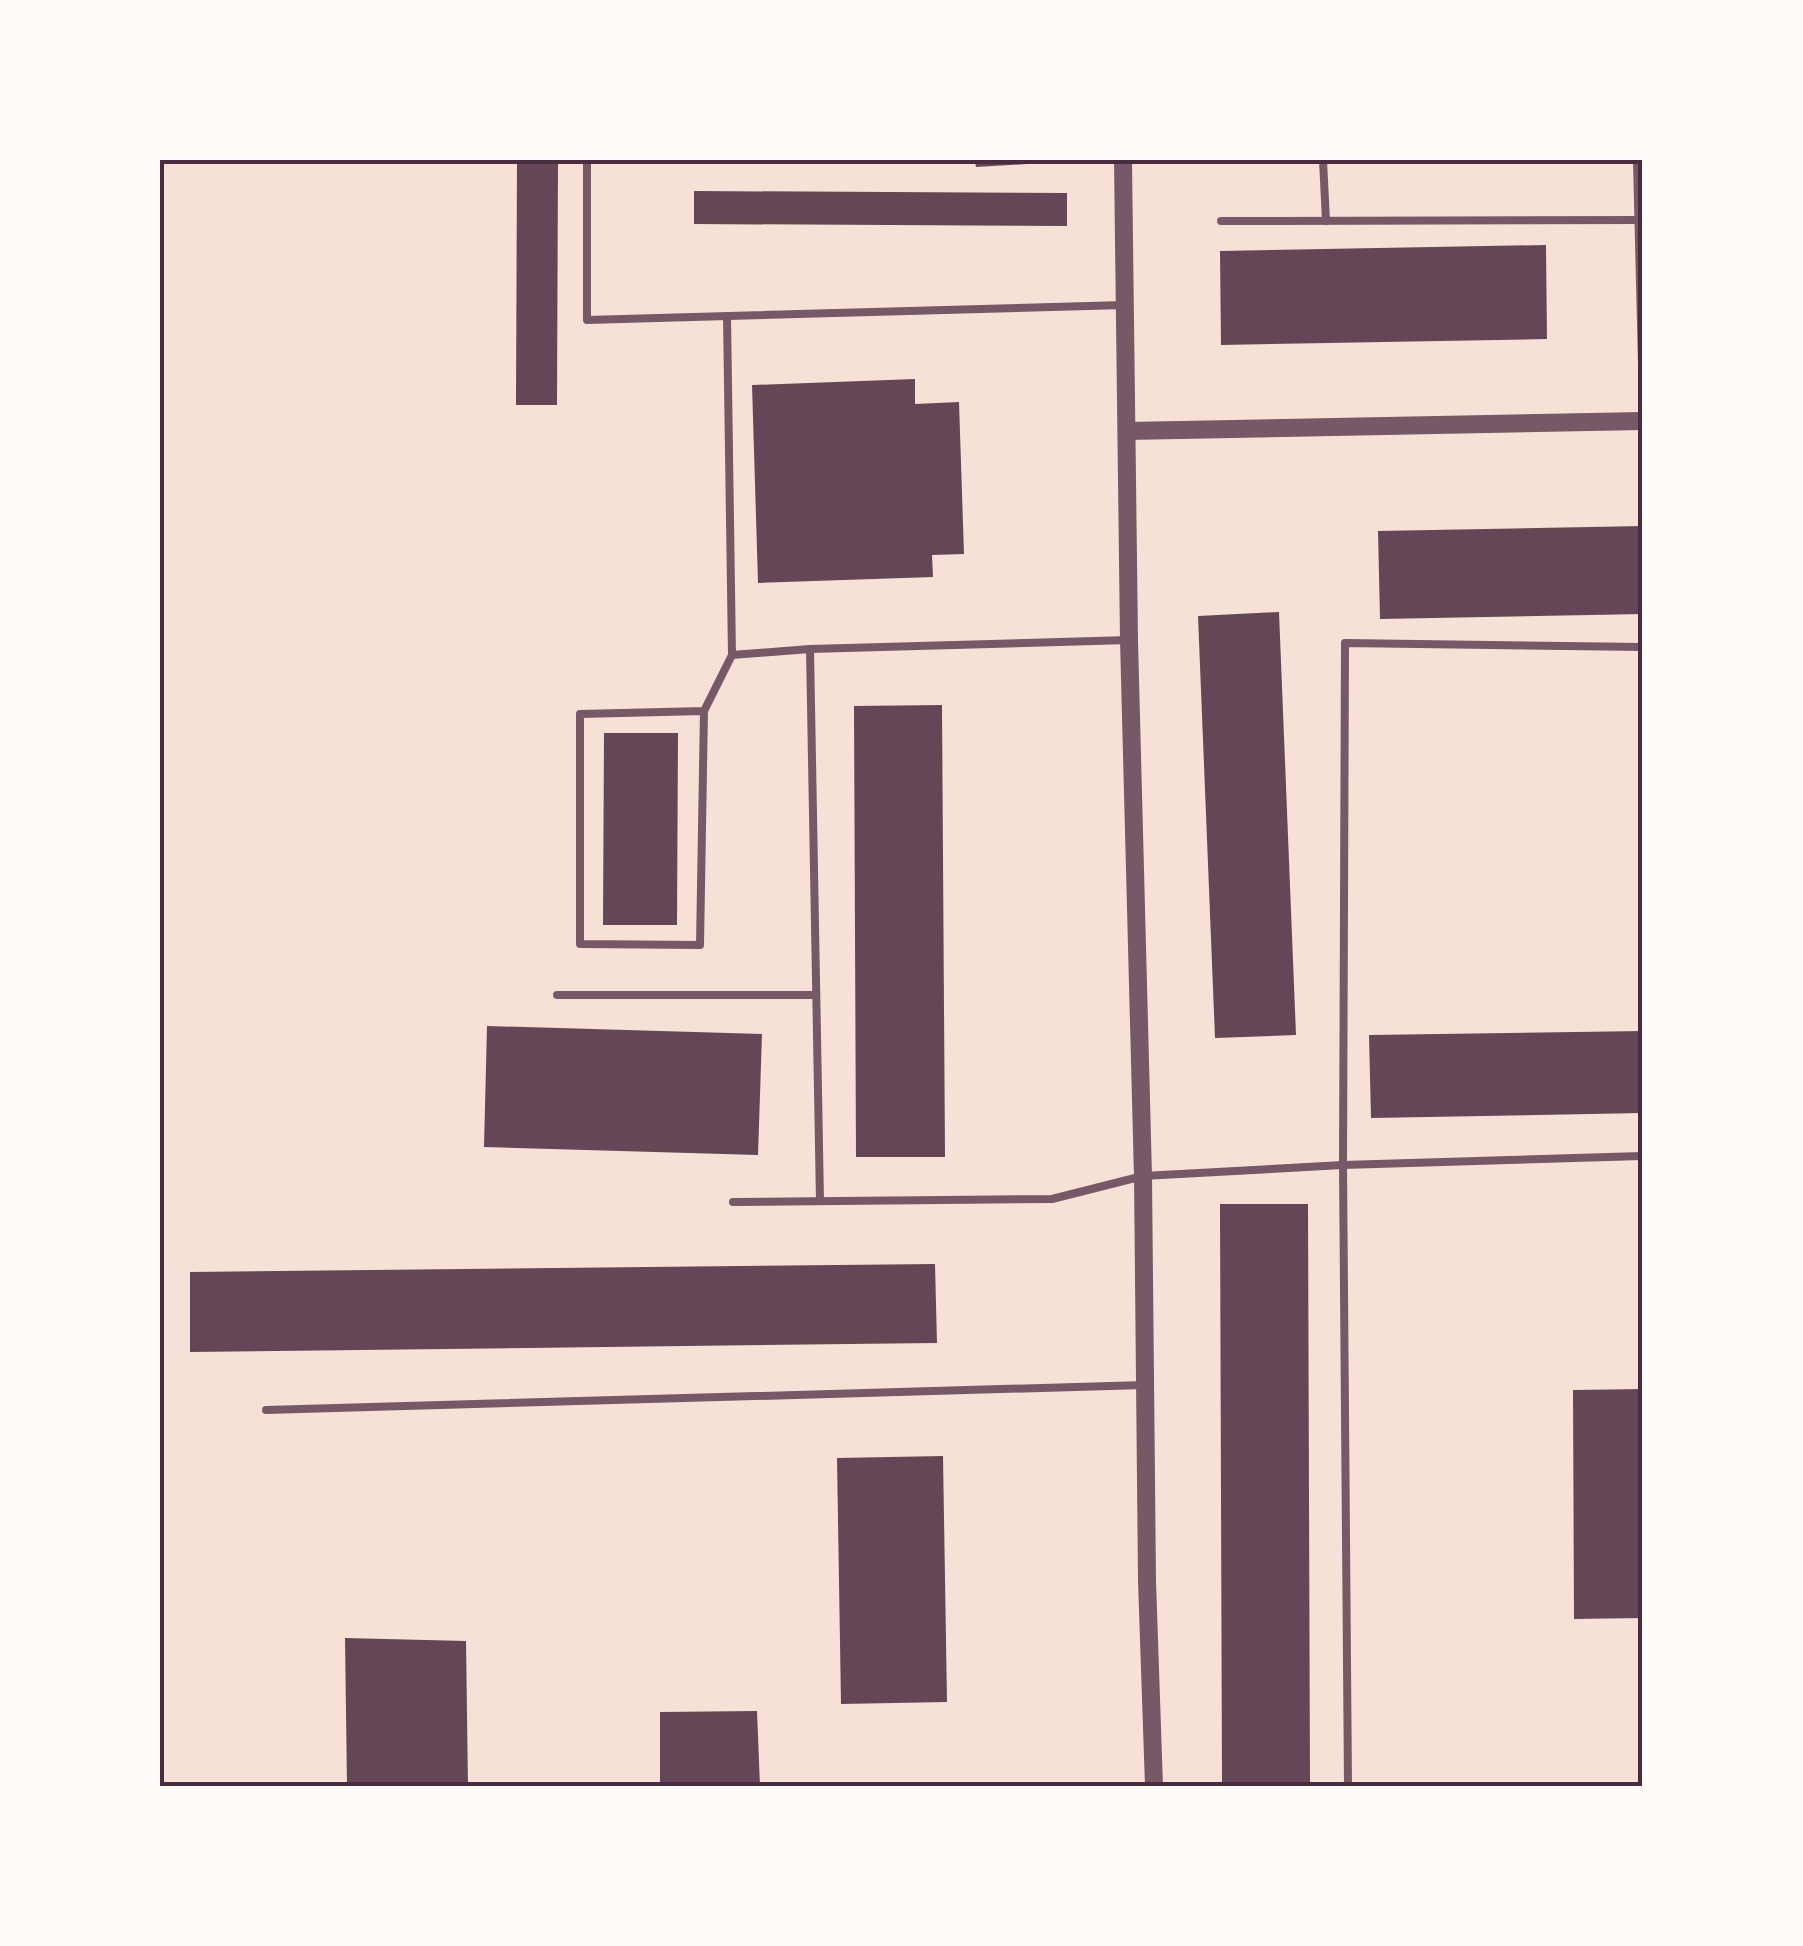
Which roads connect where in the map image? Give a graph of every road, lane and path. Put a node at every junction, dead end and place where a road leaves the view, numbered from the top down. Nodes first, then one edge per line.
1 (587, 160) edge
2 (1123, 160) edge
3 (1322, 160) edge
4 (1638, 160) edge
5 (1640, 220) edge
6 (1222, 221) dead end
7 (1326, 221) junction
8 (1125, 305) junction
9 (727, 316) junction
10 (1643, 406) edge
11 (1643, 421) edge
12 (1127, 431) junction
13 (1128, 640) junction
14 (1643, 647) edge
15 (810, 649) junction
16 (732, 655) junction
17 (704, 711) junction
18 (557, 995) dead end
19 (816, 995) junction
20 (1642, 1156) edge
21 (1343, 1165) junction
22 (1144, 1176) junction
23 (820, 1201) junction
24 (733, 1202) dead end
25 (1145, 1385) junction
26 (266, 1410) dead end
27 (1154, 1786) edge
28 (1348, 1786) edge

1 - 9 lane
2 - 8 street
3 - 7 lane
4 - 5 lane
5 - 7 lane
5 - 10 lane
6 - 7 lane
8 - 9 lane
8 - 12 street
9 - 16 lane
11 - 12 street
12 - 13 street
13 - 15 lane
13 - 22 street
14 - 21 lane
15 - 16 lane
15 - 19 lane
16 - 17 lane
17 - 17 lane
18 - 19 lane
19 - 23 lane
20 - 21 lane
21 - 22 lane
21 - 28 lane
22 - 23 lane
22 - 25 street
23 - 24 lane
25 - 26 lane
25 - 27 street

